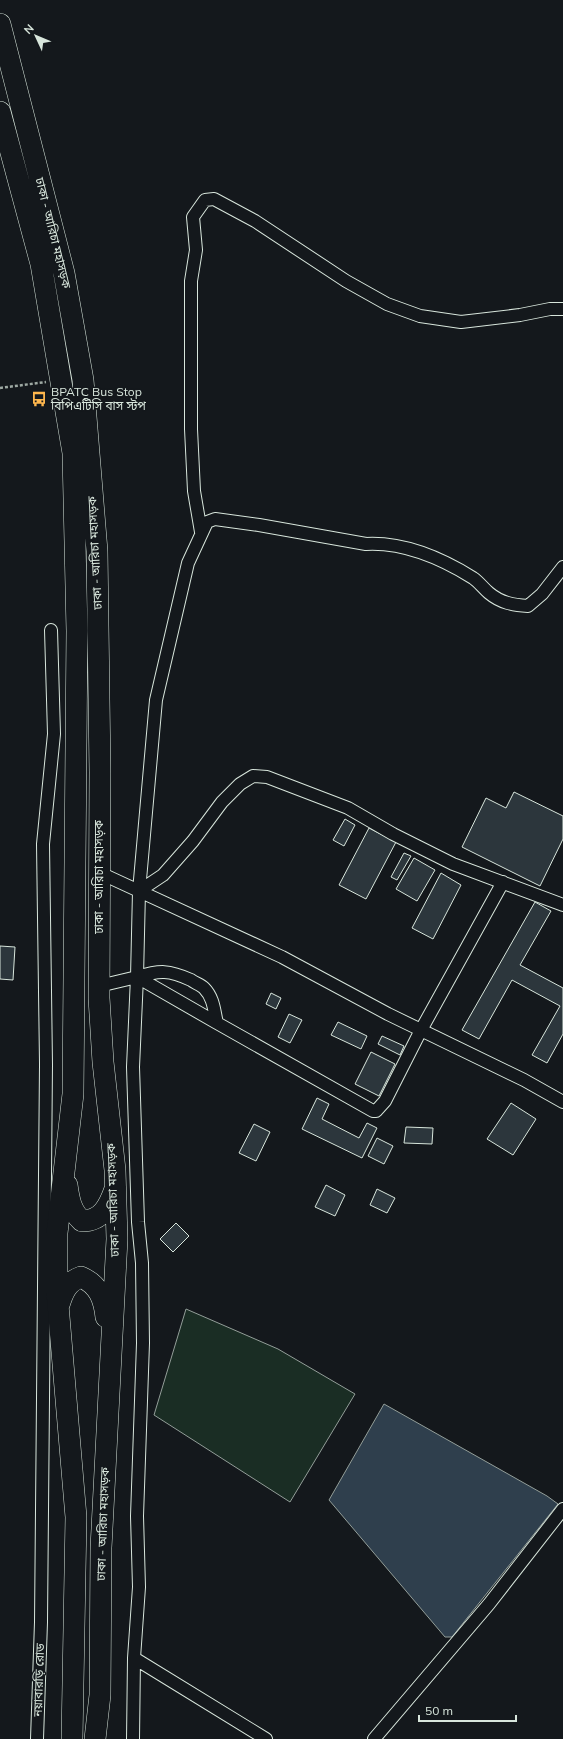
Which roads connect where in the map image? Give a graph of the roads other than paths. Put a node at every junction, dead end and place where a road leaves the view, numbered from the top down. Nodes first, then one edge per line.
1 (0, 24) edge
2 (0, 112) edge
3 (563, 309) edge
4 (201, 532) junction
5 (563, 566) edge
6 (51, 630) dead end
7 (100, 873) junction
8 (503, 882) junction
9 (139, 891) junction
10 (563, 905) edge
11 (137, 977) junction
12 (99, 986) junction
13 (217, 1023) junction
14 (421, 1030) junction
15 (563, 1102) edge
16 (66, 1162) junction
17 (116, 1189) junction
18 (58, 1308) junction
19 (110, 1348) junction
20 (563, 1509) edge
21 (134, 1658) junction
22 (37, 1739) edge
23 (72, 1739) edge
24 (95, 1739) edge
25 (133, 1739) edge
26 (266, 1739) edge
27 (374, 1739) edge

1 - 7 highway, ঢাকা - আরিচা মহাসড়ক
2 - 16 highway, ঢাকা - আরিচা মহাসড়ক
3 - 4 street
4 - 5 street
4 - 9 street
6 - 22 street, নয়াবারড়ি রোড
7 - 9 street
7 - 12 highway, ঢাকা - আরিচা মহাসড়ক
8 - 9 street
8 - 10 street
8 - 14 street
9 - 11 street
9 - 14 street
11 - 12 street
11 - 13 street
11 - 13 street
11 - 21 street
12 - 17 highway, ঢাকা - আরিচা মহাসড়ক
13 - 14 street
14 - 15 street
16 - 17 highway
16 - 18 highway, ঢাকা - আরিচা মহাসড়ক
17 - 19 highway, ঢাকা - আরিচা মহাসড়ক
18 - 19 highway
18 - 23 highway, ঢাকা - আরিচা মহাসড়ক
19 - 24 highway, ঢাকা - আরিচা মহাসড়ক
20 - 27 street
21 - 25 street
21 - 26 street

